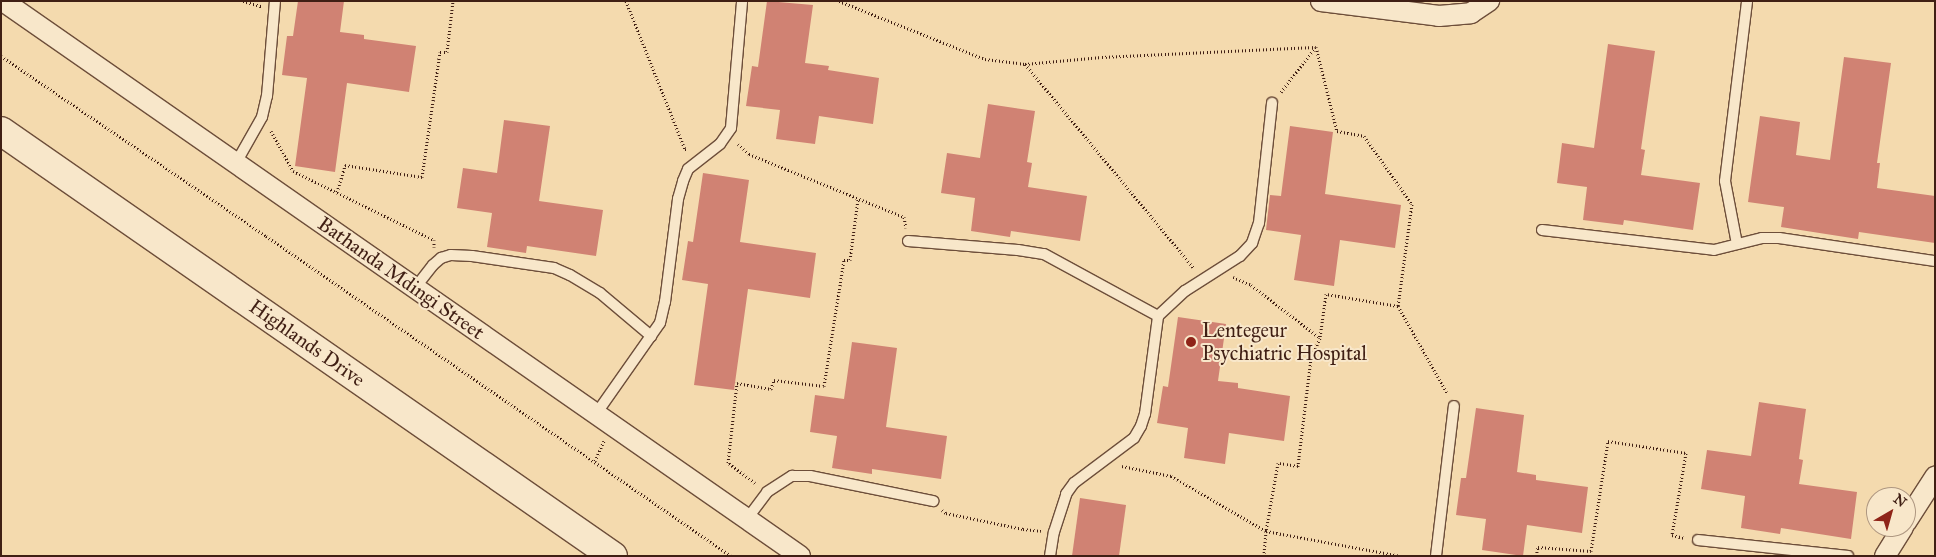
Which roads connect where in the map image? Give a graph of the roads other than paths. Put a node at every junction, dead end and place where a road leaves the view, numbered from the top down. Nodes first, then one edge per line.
1 (3, 1) edge
2 (275, 1) edge
3 (742, 1) edge
4 (1321, 1) edge
5 (1489, 1) edge
6 (1747, 1) edge
7 (1272, 103) road end
8 (1, 131) edge
9 (236, 163) junction
10 (1542, 230) dead end
11 (908, 241) road end
12 (1737, 244) junction
13 (1935, 261) edge
14 (415, 288) junction
15 (1158, 316) junction
16 (651, 336) junction
17 (1454, 406) road end
18 (596, 414) junction
19 (1935, 477) edge
20 (933, 502) road end
21 (1916, 506) edge
22 (747, 519) junction
23 (1896, 537) edge
24 (1698, 540) road end
25 (613, 556) edge
26 (800, 556) edge
27 (1050, 556) edge
28 (1436, 556) edge
29 (1848, 556) edge
30 (1884, 556) edge

1 - 9 street, Bathanda Mdingi Street
2 - 9 lane
3 - 16 lane
4 - 5 street
6 - 12 lane
7 - 15 lane
8 - 25 main road, Highlands Drive
9 - 14 street, Bathanda Mdingi Street
10 - 12 lane
11 - 15 lane
12 - 13 lane
14 - 16 lane
14 - 18 street, Bathanda Mdingi Street
15 - 27 lane
16 - 18 lane
17 - 28 lane
18 - 22 street, Bathanda Mdingi Street
19 - 21 street
20 - 22 lane
22 - 26 street, Bathanda Mdingi Street
23 - 30 street
24 - 29 lane

